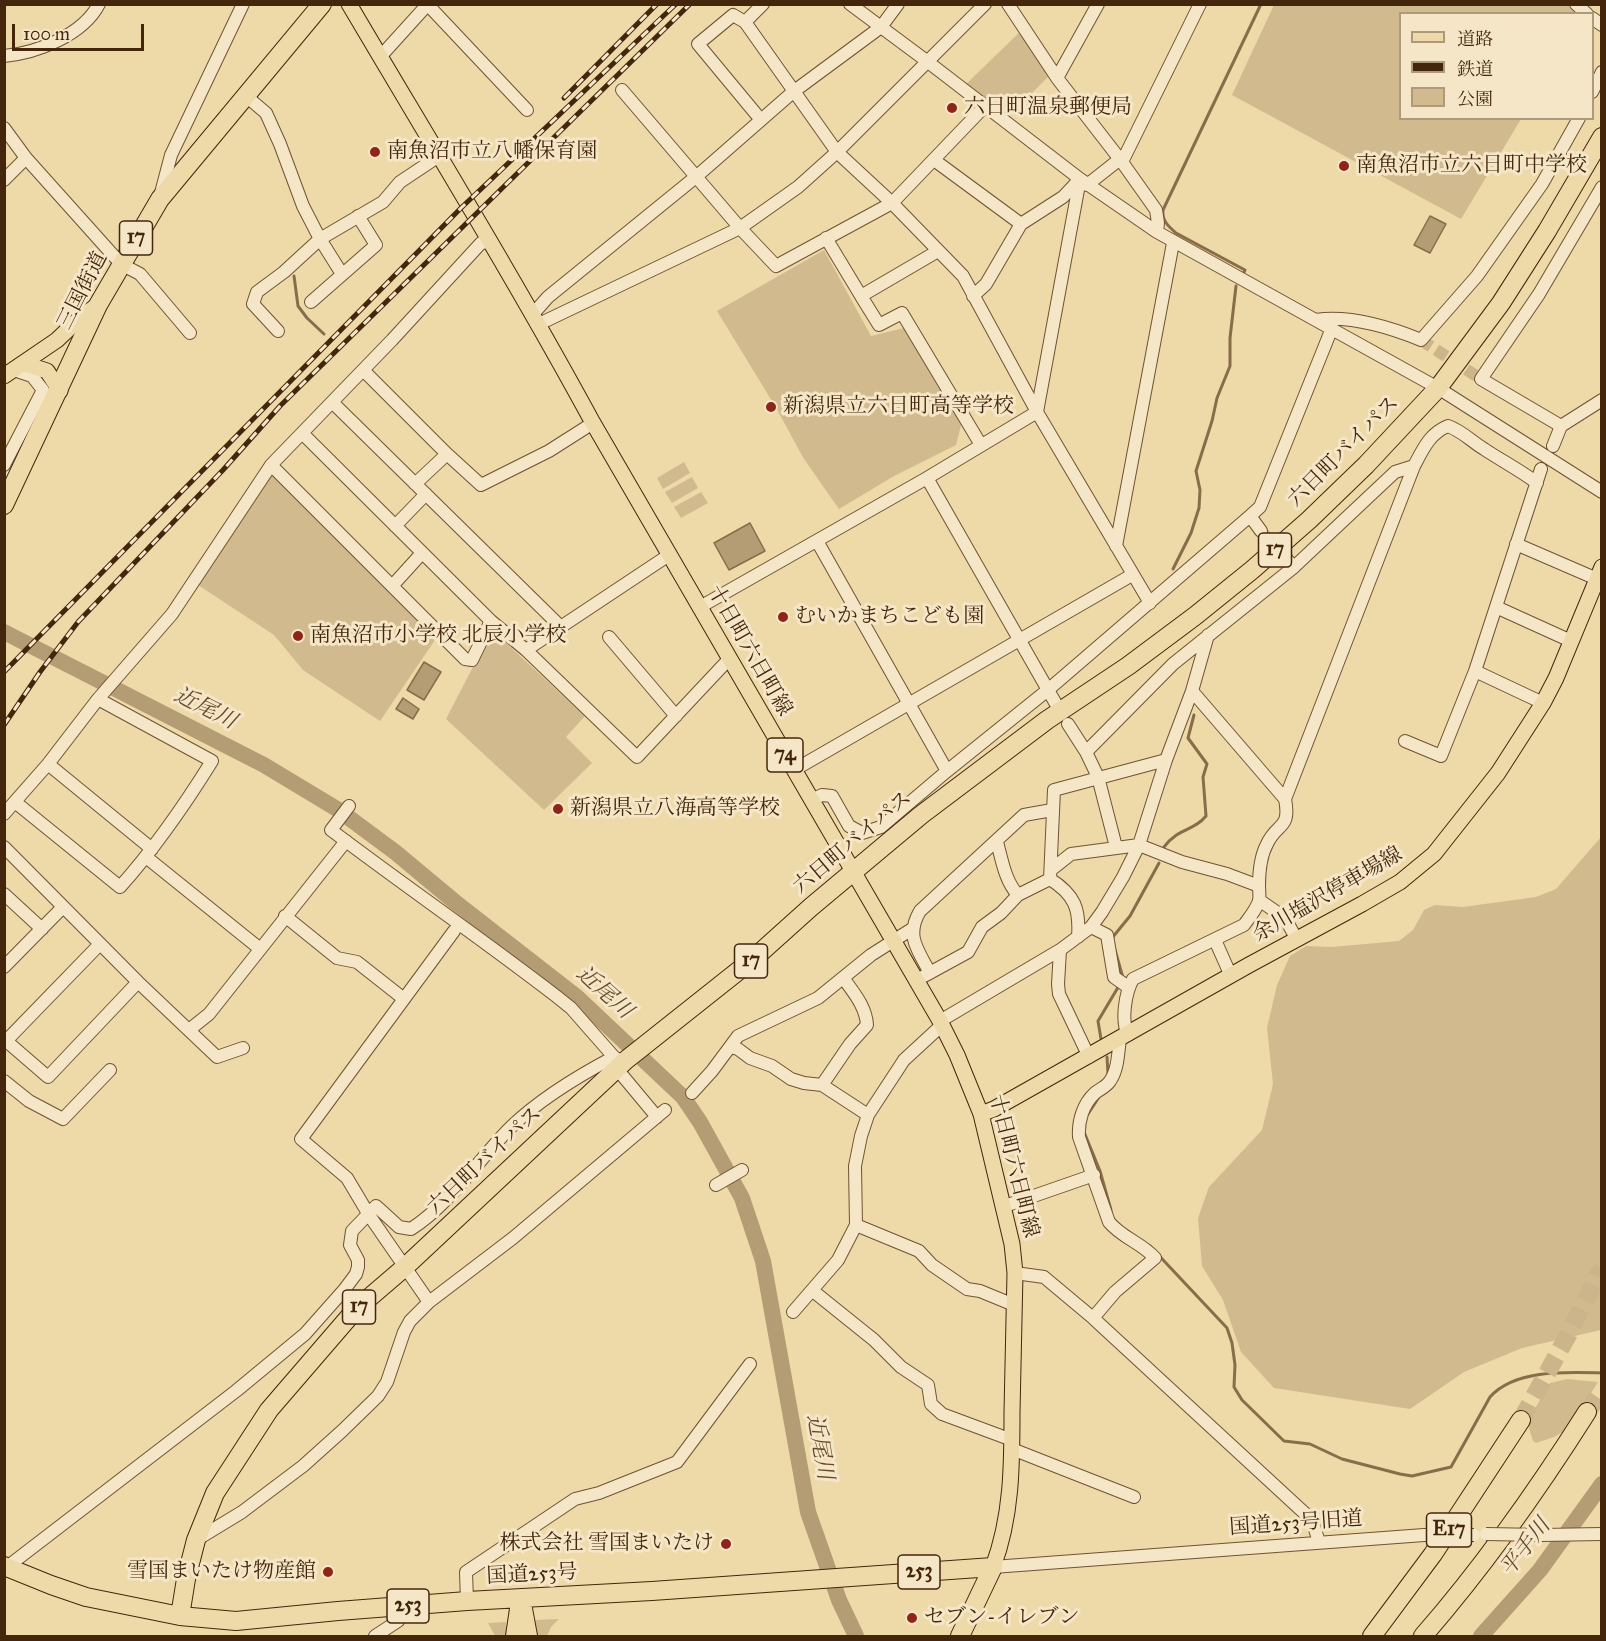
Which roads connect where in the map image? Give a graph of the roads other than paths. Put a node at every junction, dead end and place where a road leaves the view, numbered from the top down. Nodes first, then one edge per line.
1 (99, 4) edge
2 (243, 4) edge
3 (322, 4) edge
4 (349, 4) edge
5 (764, 4) edge
6 (850, 4) edge
7 (898, 4) edge
8 (985, 4) edge
9 (1008, 4) edge
10 (1098, 4) edge
11 (1200, 4) edge
12 (428, 5) edge
13 (745, 22) junction
14 (881, 27) junction
15 (4, 56) edge
16 (380, 57) junction
17 (928, 62) junction
18 (1602, 72) edge
19 (1057, 78) junction
20 (622, 90) dead end
21 (1594, 90) edge
22 (793, 92) junction
23 (246, 96) junction
24 (986, 106) junction
25 (527, 110) dead end
26 (761, 120) junction
27 (1578, 120) edge
28 (4, 128) edge
29 (1602, 136) edge
30 (837, 152) junction
31 (439, 156) junction
32 (26, 158) junction
33 (934, 159) junction
34 (1121, 160) junction
35 (697, 176) junction
36 (4, 180) edge
37 (1084, 182) junction
38 (1602, 187) edge
39 (160, 199) junction
40 (892, 203) junction
41 (358, 216) junction
42 (1021, 224) junction
43 (740, 228) junction
44 (1157, 232) junction
45 (320, 238) junction
46 (826, 238) junction
47 (489, 242) junction
48 (1173, 243) junction
49 (939, 251) junction
50 (121, 264) junction
51 (342, 274) junction
52 (861, 296) junction
53 (972, 296) junction
54 (311, 302) dead end
55 (98, 305) junction
56 (536, 319) junction
57 (1316, 320) junction
58 (1332, 328) junction
59 (278, 331) dead end
60 (190, 333) dead end
61 (363, 370) junction
62 (11, 372) edge
63 (1438, 388) junction
64 (60, 391) junction
65 (1602, 400) edge
66 (332, 402) junction
67 (1037, 412) junction
68 (593, 423) junction
69 (1561, 426) junction
70 (302, 434) junction
71 (981, 445) junction
72 (1553, 446) dead end
73 (447, 454) junction
74 (4, 465) edge
75 (271, 465) junction
76 (1414, 466) junction
77 (1541, 469) dead end
78 (927, 478) junction
79 (1537, 483) junction
80 (415, 484) junction
81 (1602, 492) edge
82 (426, 494) junction
83 (4, 505) edge
84 (1250, 516) junction
85 (395, 526) junction
86 (1261, 531) tunnel mouth
87 (817, 542) junction
88 (1516, 544) junction
89 (1116, 546) junction
90 (1281, 552) tunnel mouth
91 (422, 553) junction
92 (669, 555) junction
93 (1294, 567) junction
94 (1600, 573) edge
95 (1132, 575) junction
96 (393, 585) junction
97 (1150, 603) junction
98 (700, 607) junction
99 (1496, 607) junction
100 (491, 621) junction
101 (561, 627) junction
102 (1208, 635) junction
103 (609, 637) dead end
104 (1020, 639) junction
105 (1571, 641) junction
106 (526, 650) junction
107 (730, 658) junction
108 (1474, 672) junction
109 (1049, 689) junction
110 (1192, 691) junction
111 (98, 699) junction
112 (1543, 703) junction
113 (1056, 704) dead end
114 (909, 705) junction
115 (676, 716) junction
116 (1068, 724) dead end
117 (1406, 741) dead end
118 (1086, 752) junction
119 (1166, 760) junction
120 (48, 764) junction
121 (794, 770) junction
122 (947, 771) junction
123 (1098, 777) junction
124 (811, 800) junction
125 (1285, 800) junction
126 (15, 802) junction
127 (348, 808) dead end
128 (1052, 810) junction
129 (4, 814) edge
130 (346, 841) junction
131 (997, 842) junction
132 (1139, 845) junction
133 (4, 847) edge
134 (1116, 847) junction
135 (149, 853) junction
136 (853, 871) junction
137 (1051, 874) junction
138 (1259, 886) junction
139 (4, 894) edge
140 (1018, 895) junction
141 (1259, 900) junction
142 (63, 907) junction
143 (285, 916) junction
144 (1091, 927) junction
145 (42, 929) junction
146 (912, 929) junction
147 (454, 931) dead end
148 (1078, 937) junction
149 (1215, 940) junction
150 (1297, 940) junction
151 (892, 941) junction
152 (100, 944) junction
153 (259, 948) junction
154 (1060, 950) junction
155 (4, 967) edge
156 (930, 973) junction
157 (1231, 976) junction
158 (844, 979) junction
159 (915, 980) junction
160 (138, 982) junction
161 (1128, 987) junction
162 (404, 999) junction
163 (941, 1023) junction
164 (189, 1030) junction
165 (1124, 1037) junction
166 (5, 1041) edge
167 (730, 1047) junction
168 (243, 1048) dead end
169 (1089, 1057) junction
170 (620, 1062) junction
171 (110, 1070) dead end
172 (4, 1082) edge
173 (822, 1085) junction
174 (692, 1093) dead end
175 (868, 1114) junction
176 (981, 1114) junction
177 (742, 1170) dead end
178 (1094, 1175) junction
179 (716, 1185) dead end
180 (1002, 1207) junction
181 (369, 1215) junction
182 (856, 1225) junction
183 (405, 1267) junction
184 (1015, 1273) junction
185 (813, 1291) junction
186 (429, 1302) junction
187 (1014, 1305) junction
188 (793, 1312) dead end
189 (1093, 1318) junction
190 (750, 1364) dead end
191 (1587, 1412) tunnel mouth
192 (1521, 1420) tunnel mouth
193 (1012, 1444) junction
194 (1134, 1497) dead end
195 (1602, 1533) edge
196 (196, 1540) junction
197 (1319, 1542) junction
198 (6, 1566) edge
199 (993, 1567) junction
200 (521, 1598) junction
201 (467, 1601) junction
202 (396, 1607) junction
203 (180, 1616) junction
204 (375, 1636) edge
205 (515, 1636) edge
206 (528, 1636) edge
207 (960, 1636) edge
208 (1372, 1636) edge
209 (1423, 1636) edge

1 - 15 street
2 - 39 street
3 - 23 highway, 三国街道 / 17
4 - 16 main road, 十日町六日町線 / 74
5 - 13 street
6 - 14 street
7 - 14 street
8 - 17 street
9 - 19 street
10 - 19 street
11 - 34 street
12 - 16 street
12 - 25 street
13 - 22 street
13 - 26 street
14 - 17 street
14 - 22 street
16 - 31 main road, 十日町六日町線 / 74
17 - 24 street
17 - 30 street
18 - 21 street
19 - 34 street
20 - 35 street
22 - 26 street
22 - 30 street
23 - 39 highway, 三国街道 / 17
23 - 45 street
24 - 33 street
24 - 37 street
26 - 35 street
27 - 57 street
28 - 32 street
29 - 63 highway, 六日町バイパス / 17
30 - 40 street
30 - 43 street
31 - 41 street
31 - 47 main road, 十日町六日町線 / 74
32 - 36 street
32 - 50 street
33 - 40 street
33 - 42 street
34 - 37 street
34 - 44 street
35 - 43 street
35 - 56 street
37 - 42 street
37 - 44 street
37 - 67 street
38 - 69 street
39 - 50 highway, 三国街道 / 17
40 - 46 street
40 - 49 street
41 - 45 street
41 - 51 street
42 - 53 street
43 - 46 street
43 - 56 street
44 - 48 street
45 - 51 street
45 - 59 street
46 - 52 street
47 - 56 main road, 十日町六日町線 / 74
47 - 61 street
48 - 57 street
48 - 89 street
49 - 52 street
49 - 53 street
50 - 55 highway, 三国街道 / 17
50 - 60 street
51 - 54 street
52 - 71 street
53 - 67 street
55 - 62 main road
55 - 64 highway, 三国街道 / 17
56 - 68 main road, 十日町六日町線 / 74
57 - 58 street
58 - 63 street
58 - 84 street
61 - 66 street
61 - 73 street
62 - 64 main road
62 - 74 street
63 - 81 street
63 - 136 highway, 六日町バイパス / 17
64 - 83 highway, 三国街道 / 17
65 - 69 street
66 - 70 street
66 - 80 street
67 - 71 street
67 - 89 street
68 - 73 street
68 - 92 main road, 十日町六日町線 / 74
69 - 72 street
70 - 75 street
70 - 85 street
71 - 78 street
73 - 80 street
75 - 96 street
75 - 111 street
76 - 79 street
76 - 93 street
76 - 125 street
77 - 79 street
78 - 87 street
78 - 104 street
79 - 88 street
80 - 82 street
82 - 85 street
82 - 101 street
84 - 86 street
84 - 97 street
85 - 91 street
87 - 98 street
87 - 114 street
88 - 94 street
88 - 99 street
89 - 95 street
90 - 93 street
91 - 96 street
91 - 100 street
92 - 98 main road, 十日町六日町線 / 74
92 - 101 street
93 - 102 street
94 - 105 main road, 余川塩沢停車場線
95 - 97 street
95 - 104 street
96 - 100 street
97 - 109 street
98 - 107 main road, 十日町六日町線 / 74
99 - 105 street
99 - 108 street
100 - 106 street
101 - 106 street
102 - 110 street
102 - 118 street
103 - 115 street
104 - 109 street
104 - 114 street
105 - 112 main road, 余川塩沢停車場線
106 - 115 street
107 - 115 street
107 - 121 main road, 十日町六日町線 / 74
108 - 112 street
108 - 117 street
109 - 113 street
109 - 122 street
110 - 119 street
110 - 125 street
111 - 120 street
111 - 135 street
112 - 150 main road, 余川塩沢停車場線
114 - 121 street
114 - 122 street
116 - 118 street
118 - 123 street
119 - 123 street
119 - 132 street
120 - 126 street
120 - 135 street
121 - 124 main road, 十日町六日町線 / 74
122 - 124 street
123 - 128 street
123 - 134 street
124 - 136 main road, 十日町六日町線 / 74
125 - 138 street
126 - 129 street
126 - 135 street
127 - 130 street
128 - 131 street
128 - 137 street
130 - 143 street
130 - 170 street
131 - 140 street
131 - 146 street
132 - 134 street
132 - 138 street
132 - 144 street
133 - 142 street
134 - 137 street
135 - 153 street
136 - 151 main road, 十日町六日町線 / 74
136 - 170 highway, 六日町バイパス / 17
137 - 140 street
137 - 148 street
138 - 141 street
139 - 145 street
140 - 156 street
141 - 149 street
141 - 150 street
142 - 145 street
142 - 152 street
143 - 153 street
143 - 162 street
144 - 148 street
144 - 161 street
145 - 155 street
146 - 151 street
146 - 156 street
147 - 162 street
148 - 154 street
149 - 157 street
149 - 161 street
150 - 157 main road, 余川塩沢停車場線
151 - 158 street
151 - 159 main road, 十日町六日町線 / 74
152 - 160 street
152 - 166 street
153 - 164 street
154 - 163 street
154 - 169 street
156 - 159 street
157 - 165 main road, 余川塩沢停車場線
158 - 167 street
158 - 173 street
159 - 163 main road, 十日町六日町線 / 74
160 - 164 street
160 - 166 street
161 - 165 street
162 - 181 street
163 - 175 street
163 - 176 main road, 十日町六日町線 / 74
164 - 168 street
165 - 169 main road, 余川塩沢停車場線
165 - 178 street
167 - 173 street
167 - 174 street
169 - 176 main road, 余川塩沢停車場線
170 - 181 street
170 - 183 highway, 六日町バイパス / 17
170 - 186 street
171 - 172 street
173 - 175 street
175 - 182 street
176 - 180 main road, 十日町六日町線 / 74
177 - 179 street
178 - 180 street
178 - 189 street
180 - 184 main road, 十日町六日町線 / 74
181 - 183 street
181 - 198 street
182 - 185 street
182 - 187 street
183 - 186 street
183 - 196 highway, 六日町バイパス / 17
184 - 187 main road, 十日町六日町線 / 74
184 - 189 street
185 - 188 street
185 - 193 street
186 - 196 street
187 - 193 main road, 十日町六日町線 / 74
189 - 197 street
190 - 201 street
191 - 209 highway, E17
192 - 208 highway, E17
193 - 194 street
193 - 199 main road, 十日町六日町線 / 74
195 - 197 street, 国道253号旧道, bridge
196 - 203 highway, 六日町バイパス / 17
197 - 199 street, 国道253号旧道
198 - 203 highway, 国道253号 / 253
199 - 200 highway, 国道253号 / 253
199 - 207 highway
200 - 201 highway, 国道253号 / 253
200 - 205 highway
200 - 206 highway
201 - 202 highway, 国道253号 / 253
202 - 203 highway, 国道253号 / 253
202 - 204 street

